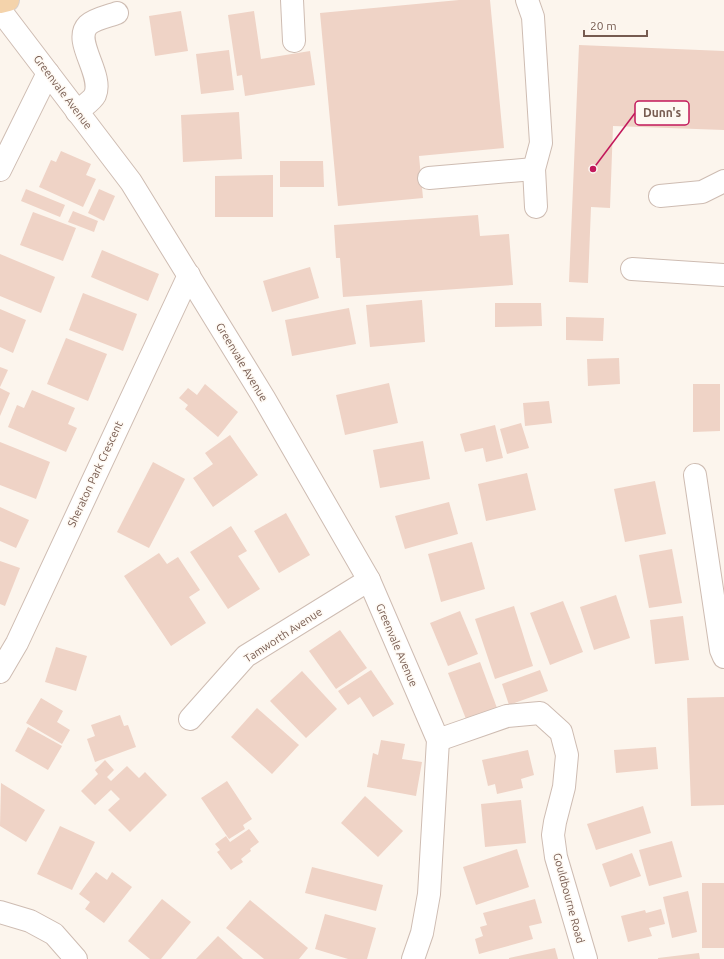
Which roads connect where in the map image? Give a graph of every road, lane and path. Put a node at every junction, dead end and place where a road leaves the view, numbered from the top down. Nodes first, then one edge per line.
1 (8, 0) edge
2 (292, 0) edge
3 (527, 0) edge
4 (0, 2) edge
5 (0, 10) edge
6 (117, 13) dead end
7 (294, 41) dead end
8 (48, 73) junction
9 (77, 112) junction
10 (534, 169) junction
11 (0, 170) edge
12 (429, 178) dead end
13 (724, 181) edge
14 (660, 196) dead end
15 (536, 207) dead end
16 (632, 269) dead end
17 (189, 275) junction
18 (724, 275) edge
19 (695, 475) dead end
20 (369, 580) junction
21 (724, 657) edge
22 (0, 672) edge
23 (190, 719) dead end
24 (438, 740) junction
25 (0, 912) edge
26 (76, 959) edge
27 (413, 959) edge
28 (586, 959) edge

1 - 4 main road
2 - 7 street
3 - 10 street
5 - 8 street, Greenvale Avenue
6 - 9 street
8 - 9 street, Greenvale Avenue
8 - 11 street
9 - 17 street, Greenvale Avenue
10 - 12 street
10 - 15 street
13 - 14 street
16 - 18 street
17 - 20 street, Greenvale Avenue
17 - 22 street, Sheraton Park Crescent
19 - 21 street
20 - 23 street, Tamworth Avenue
20 - 24 street, Greenvale Avenue
24 - 27 street, Greenvale Avenue
24 - 28 street, Gouldbourne Road
25 - 26 street

